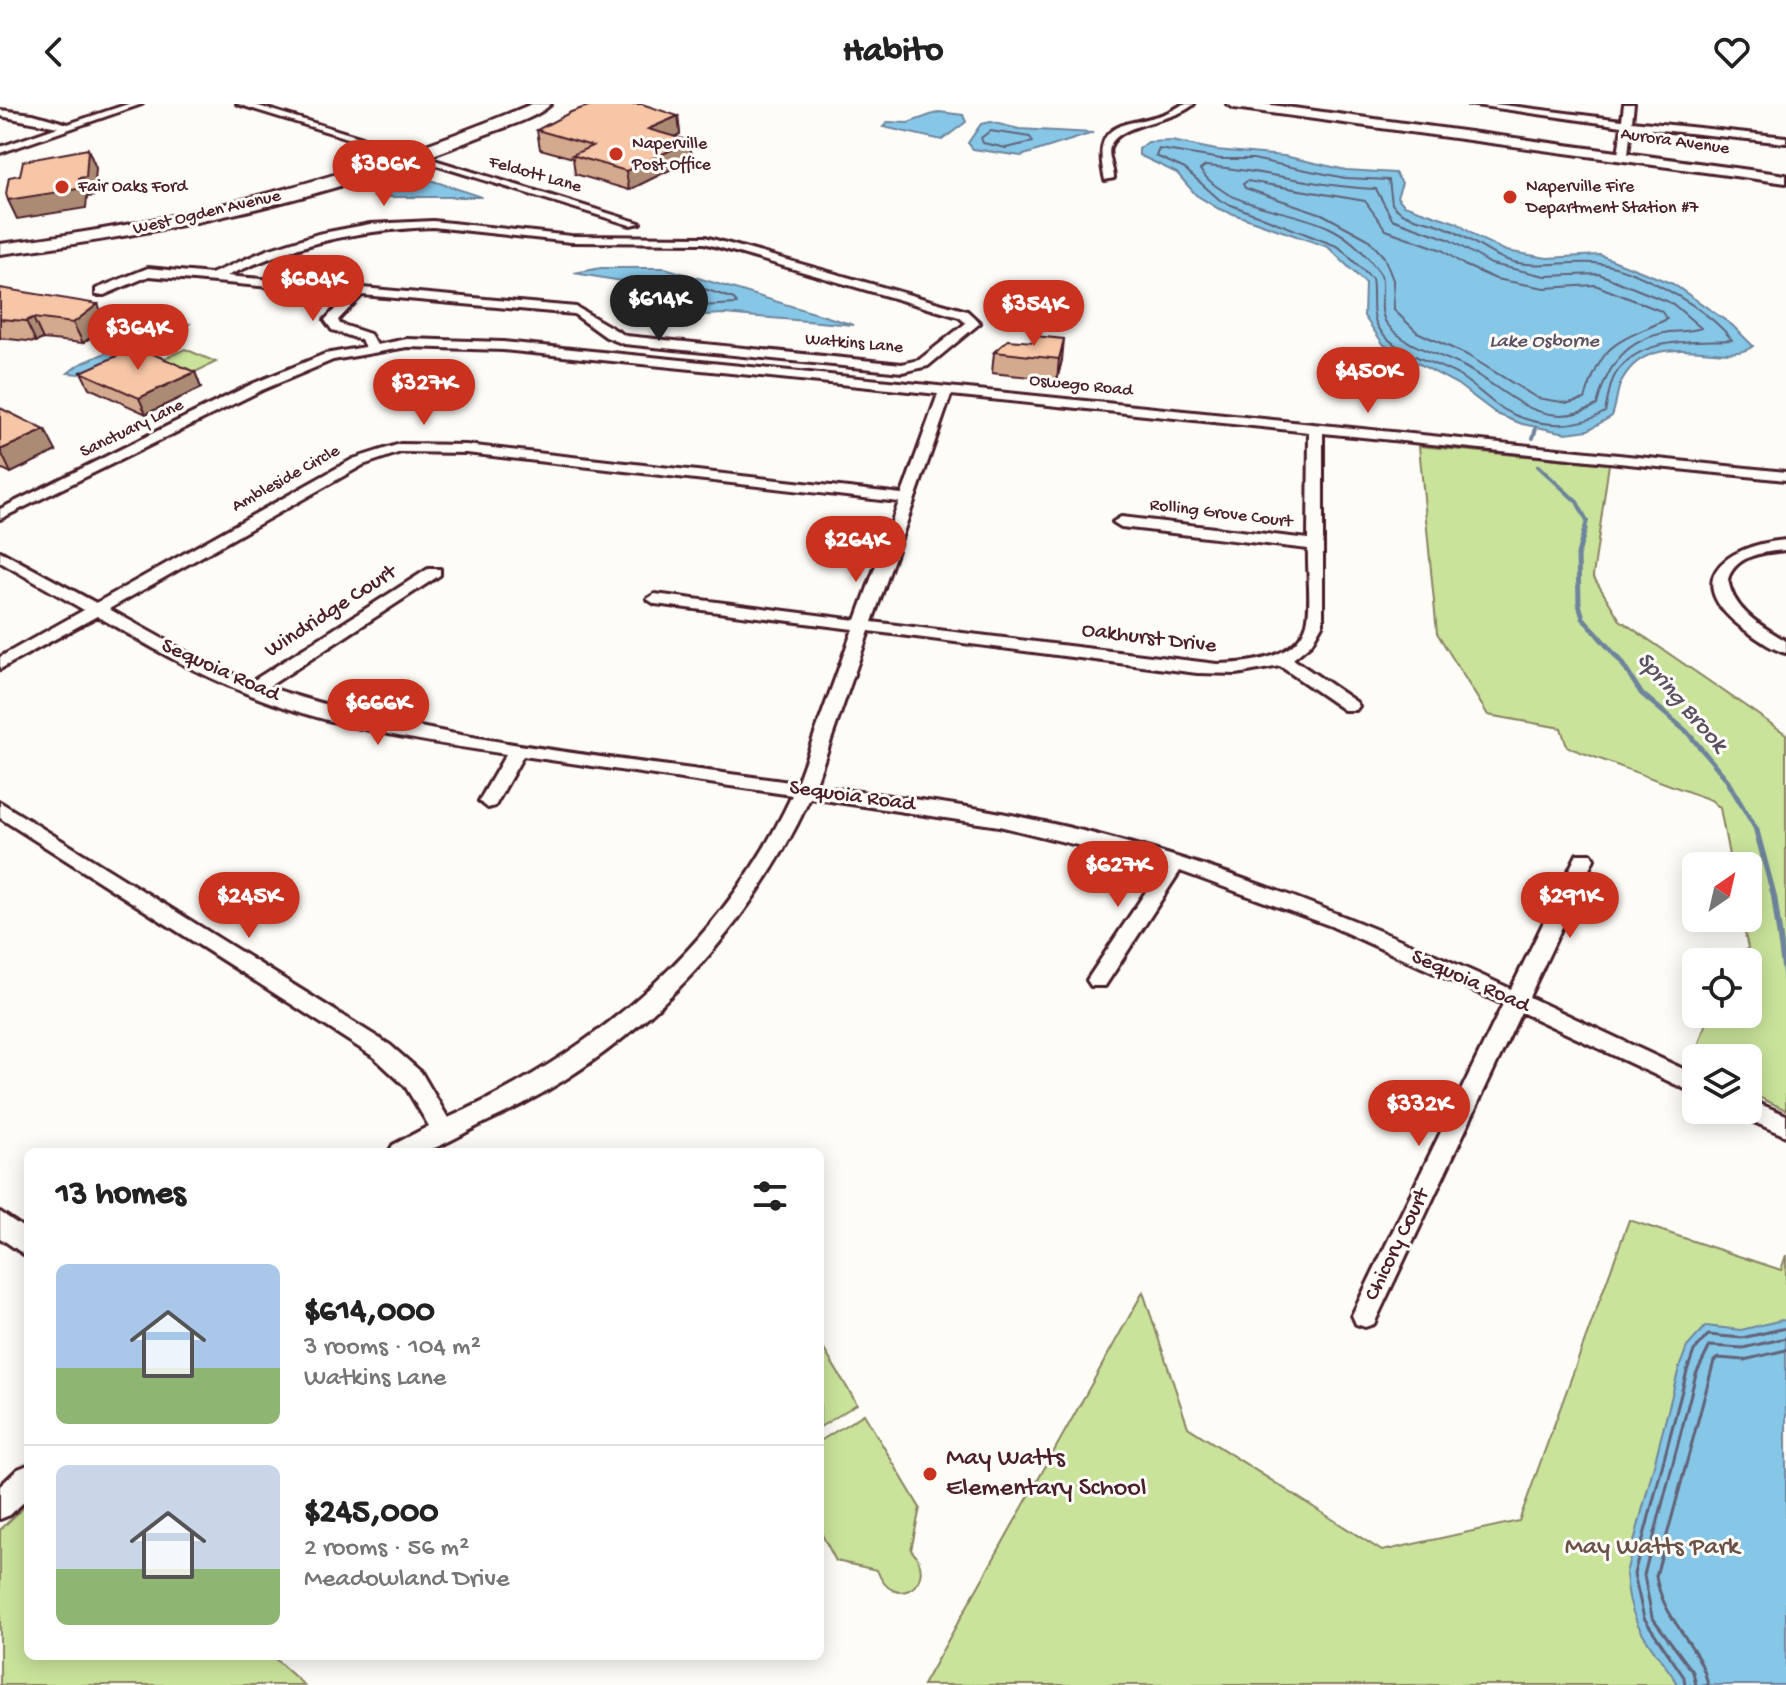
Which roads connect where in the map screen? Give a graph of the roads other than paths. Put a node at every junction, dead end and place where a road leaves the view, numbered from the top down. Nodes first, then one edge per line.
1 (137, 104) edge
2 (242, 104) edge
3 (544, 104) edge
4 (1189, 104) edge
5 (1234, 104) edge
6 (1473, 104) edge
7 (1629, 104) edge
8 (0, 113) edge
9 (1626, 123) junction
10 (67, 127) junction
11 (1786, 140) edge
12 (0, 150) edge
13 (1623, 155) junction
14 (413, 157) junction
15 (1781, 177) edge
16 (1109, 178) dead end
17 (634, 223) dead end
18 (0, 249) edge
19 (210, 279) junction
20 (100, 292) dead end
21 (357, 293) junction
22 (372, 348) junction
23 (946, 391) junction
24 (1316, 428) junction
25 (1786, 476) edge
26 (909, 499) junction
27 (0, 515) edge
28 (1121, 522) dead end
29 (1316, 545) junction
30 (1786, 545) edge
31 (0, 556) edge
32 (434, 572) dead end
33 (655, 599) dead end
34 (94, 608) junction
35 (862, 625) junction
36 (1786, 648) edge
37 (1281, 659) junction
38 (0, 664) edge
39 (253, 689) junction
40 (1350, 706) dead end
41 (518, 749) junction
42 (804, 790) junction
43 (488, 801) dead end
44 (0, 809) edge
45 (1584, 859) dead end
46 (1175, 863) junction
47 (1098, 980) dead end
48 (1515, 1003) junction
49 (1682, 1079) edge
50 (1762, 1115) edge
51 (1786, 1126) edge
52 (444, 1131) junction
53 (409, 1148) edge
54 (0, 1223) edge
55 (24, 1243) edge
56 (1365, 1315) dead end
57 (24, 1483) edge
58 (0, 1505) edge

1 - 10 street
2 - 14 street, Feldott Lane
3 - 14 main road, West Ogden Avenue
4 - 16 street
5 - 13 main road, Aurora Avenue
6 - 9 street
7 - 9 street
8 - 10 street
9 - 11 street
9 - 13 street
10 - 12 street
13 - 15 main road, Aurora Avenue
14 - 17 street, Feldott Lane
14 - 18 main road, West Ogden Avenue
19 - 20 street, Watkins Lane
19 - 21 street, Watkins Lane
19 - 21 street, Watkins Lane
21 - 22 street
22 - 23 street, Oswego Road
22 - 27 street, Sanctuary Lane
23 - 24 street, Oswego Road
23 - 26 street
24 - 25 street, Oswego Road
24 - 29 street, Oakhurst Drive
26 - 34 street, Ambleside Circle
26 - 35 street
28 - 29 street, Rolling Grove Court
29 - 37 street, Oakhurst Drive
30 - 36 street
31 - 34 street, Sequoia Road
32 - 39 street, Windridge Court
33 - 35 street, Oakhurst Drive
34 - 38 street, Ambleside Circle
34 - 39 street, Sequoia Road
35 - 37 street, Oakhurst Drive
35 - 42 street
37 - 40 street
39 - 41 street, Sequoia Road
41 - 42 street, Sequoia Road
41 - 43 street
42 - 46 street, Sequoia Road
42 - 52 street
44 - 52 street
45 - 48 street, Chicory Court
46 - 47 street
46 - 48 street, Sequoia Road
48 - 49 street, Sequoia Road
48 - 56 street, Chicory Court
50 - 51 street
52 - 53 street
54 - 55 street
57 - 58 street

